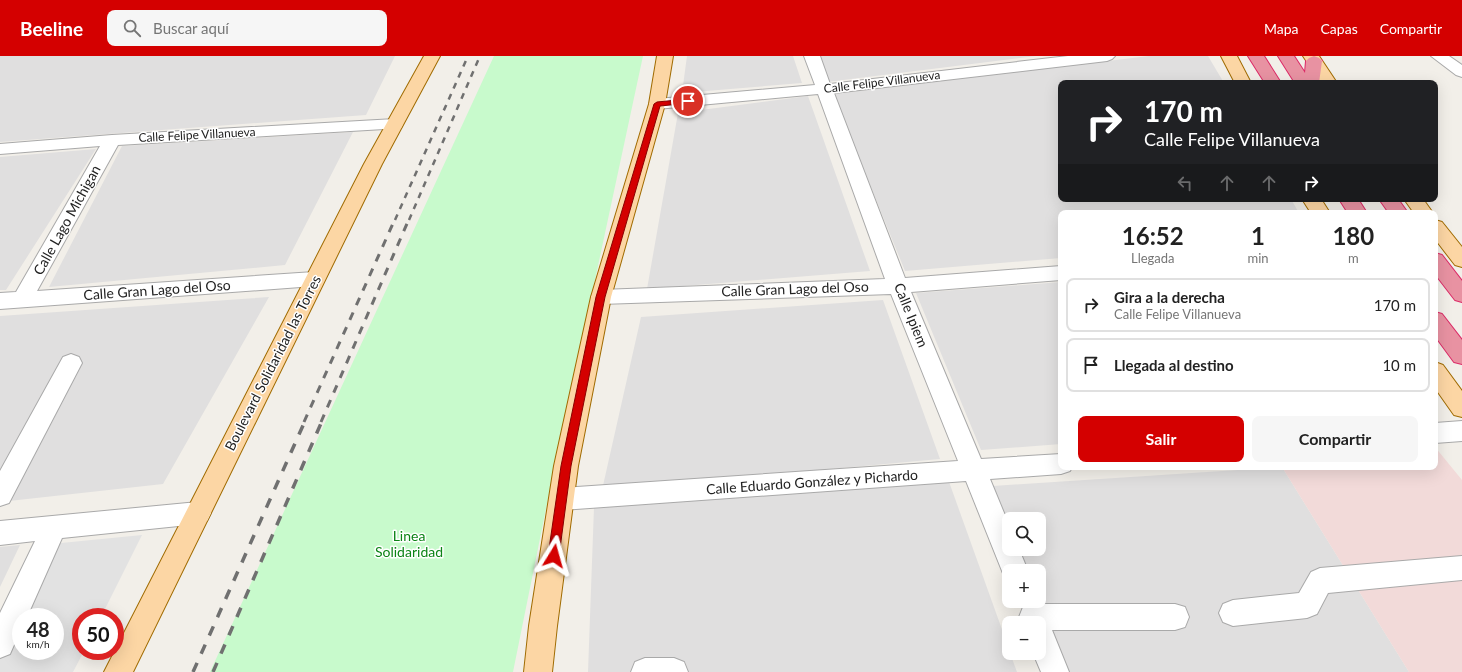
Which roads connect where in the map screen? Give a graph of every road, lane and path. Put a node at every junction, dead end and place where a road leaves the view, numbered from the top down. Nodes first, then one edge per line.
1 (432, 56) edge
2 (665, 56) edge
3 (812, 56) edge
4 (1106, 56) edge
5 (1229, 56) edge
6 (1256, 56) edge
7 (1286, 56) edge
8 (1439, 56) edge
9 (1312, 58) edge
10 (1462, 72) edge
11 (1242, 80) edge
12 (1271, 80) edge
13 (1302, 80) edge
14 (1311, 80) edge
15 (1327, 80) edge
16 (825, 89) junction
17 (657, 104) junction
18 (395, 124) junction
19 (112, 140) junction
20 (0, 149) edge
21 (1390, 202) edge
22 (1415, 202) edge
23 (1397, 210) edge
24 (1422, 210) edge
25 (1438, 230) edge
26 (1462, 260) edge
27 (1438, 264) edge
28 (1058, 273) edge
29 (314, 279) junction
30 (898, 286) junction
31 (1462, 295) edge
32 (601, 297) junction
33 (22, 300) junction
34 (0, 301) edge
35 (1438, 324) edge
36 (1462, 356) edge
37 (71, 363) dead end
38 (1438, 375) edge
39 (1462, 408) edge
40 (1462, 431) edge
41 (1438, 433) edge
42 (1058, 464) edge
43 (976, 471) junction
44 (0, 495) edge
45 (562, 499) junction
46 (198, 513) junction
47 (54, 528) junction
48 (0, 533) edge
49 (1012, 564) edge
50 (1462, 568) edge
51 (1233, 613) dead end
52 (1046, 618) edge
53 (1175, 618) dead end
54 (0, 644) edge
55 (1046, 649) edge
56 (118, 672) edge
57 (538, 672) edge
58 (646, 672) edge
59 (674, 672) edge
60 (1055, 672) edge

1 - 18 main road, Boulevard Solidaridad las Torres
2 - 17 main road
3 - 16 street, Calle Ipiem
4 - 16 street, Calle Felipe Villanueva
5 - 11 main road
6 - 12 highway
7 - 13 highway
8 - 10 street
9 - 14 highway
9 - 15 main road
16 - 17 street, Calle Felipe Villanueva
16 - 30 street, Calle Ipiem
17 - 32 main road
18 - 19 street, Calle Felipe Villanueva
18 - 29 main road, Boulevard Solidaridad las Torres
19 - 20 street, Calle Felipe Villanueva
19 - 33 street, Calle Lago Michigan
21 - 23 highway
22 - 24 main road
25 - 26 main road
27 - 31 highway
28 - 30 street, Calle Gran Lago del Oso
29 - 33 street, Calle Gran Lago del Oso
29 - 46 main road, Boulevard Solidaridad las Torres
30 - 32 street, Calle Gran Lago del Oso
30 - 43 street, Calle Ipiem
32 - 45 main road
33 - 34 street, Calle Gran Lago del Oso
35 - 36 highway
37 - 44 street
38 - 39 main road
40 - 41 street
42 - 43 street, Calle Eduardo González y Pichardo
43 - 45 street, Calle Eduardo González y Pichardo
43 - 49 street, Calle Ipiem
45 - 57 main road
46 - 47 street
46 - 56 main road, Boulevard Solidaridad las Torres
47 - 48 street
47 - 54 street
50 - 51 street
52 - 53 street
55 - 60 street
58 - 59 street

